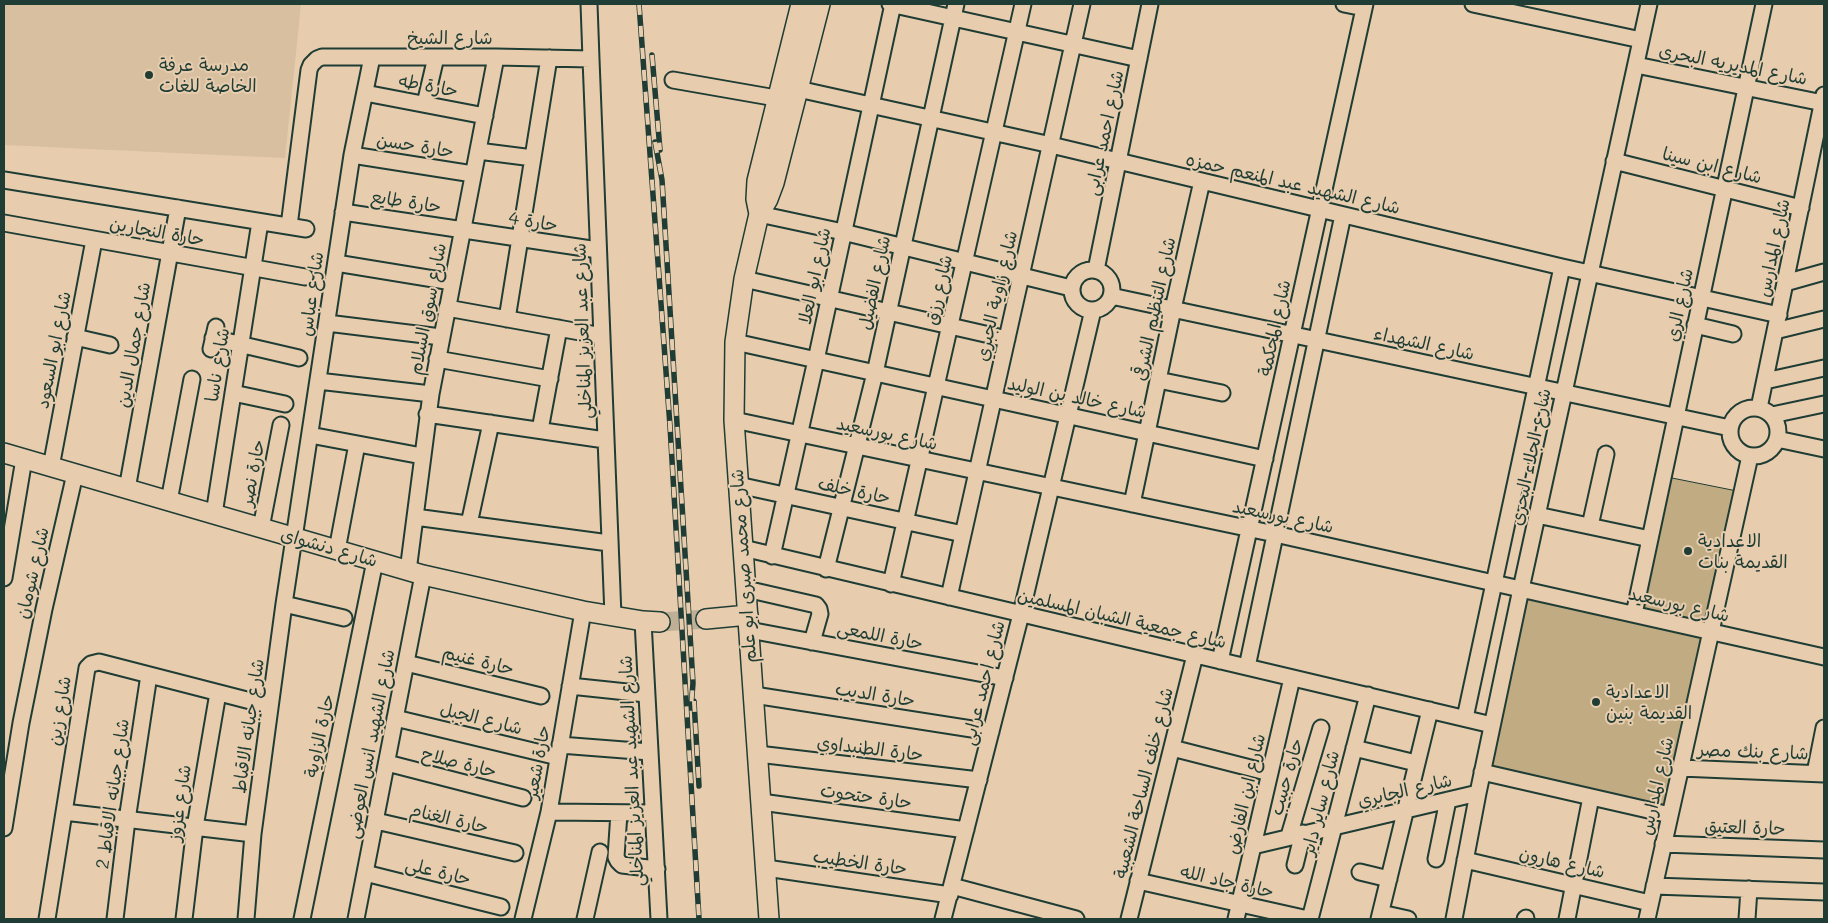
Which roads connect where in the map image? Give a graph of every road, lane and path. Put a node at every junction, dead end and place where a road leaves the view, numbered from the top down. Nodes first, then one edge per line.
1 (589, 4) edge
2 (801, 4) edge
3 (820, 4) edge
4 (892, 4) edge
5 (1023, 4) edge
6 (1082, 4) edge
7 (1150, 4) edge
8 (1344, 4) edge
9 (1473, 4) edge
10 (1648, 4) edge
11 (1764, 4) edge
12 (1365, 6) edge
13 (954, 11) edge
14 (795, 25) junction
15 (813, 29) junction
16 (1017, 32) junction
17 (1641, 40) junction
18 (1074, 45) junction
19 (496, 56) junction
20 (372, 57) junction
21 (436, 57) junction
22 (549, 58) junction
23 (584, 59) junction
24 (1139, 59) junction
25 (1636, 65) junction
26 (672, 80) dead end
27 (1747, 87) junction
28 (798, 88) junction
29 (364, 93) junction
30 (776, 98) junction
31 (1823, 99) edge
32 (425, 104) junction
33 (870, 105) junction
34 (485, 116) junction
35 (931, 119) junction
36 (994, 133) junction
37 (1051, 145) junction
38 (1819, 149) edge
39 (478, 151) junction
40 (352, 155) junction
41 (533, 158) junction
42 (1118, 161) junction
43 (1614, 161) junction
44 (473, 174) junction
45 (4, 180) edge
46 (1202, 182) junction
47 (1724, 189) junction
48 (178, 208) junction
49 (1801, 208) junction
50 (1320, 210) junction
51 (344, 212) junction
52 (759, 214) junction
53 (1343, 215) junction
54 (4, 222) edge
55 (260, 222) junction
56 (289, 226) junction
57 (306, 229) dead end
58 (462, 230) junction
59 (843, 232) junction
60 (520, 239) junction
61 (94, 240) junction
62 (903, 246) junction
63 (598, 250) junction
64 (170, 252) junction
65 (964, 262) junction
66 (336, 263) junction
67 (1562, 266) junction
68 (253, 268) junction
69 (1096, 270) junction
70 (1824, 272) edge
71 (1590, 273) junction
72 (1022, 276) junction
73 (305, 277) dead end
74 (744, 279) junction
75 (452, 282) junction
76 (1785, 283) junction
77 (1071, 288) junction
78 (1111, 296) junction
79 (1701, 297) junction
80 (829, 298) junction
81 (447, 308) junction
82 (1173, 309) junction
83 (1093, 310) junction
84 (888, 312) junction
85 (1779, 315) junction
86 (507, 319) junction
87 (1824, 319) edge
88 (327, 323) junction
89 (950, 326) junction
90 (1695, 326) junction
91 (559, 328) junction
92 (1775, 331) junction
93 (1733, 334) dead end
94 (1292, 335) junction
95 (602, 336) junction
96 (75, 337) junction
97 (441, 337) junction
98 (213, 338) dead end
99 (1007, 340) junction
100 (1317, 340) junction
101 (735, 342) junction
102 (110, 344) dead end
103 (241, 344) junction
104 (299, 358) dead end
105 (437, 359) junction
106 (816, 360) junction
107 (1824, 368) edge
108 (875, 373) junction
109 (192, 379) dead end
110 (550, 379) junction
111 (1158, 380) junction
112 (318, 381) junction
113 (1765, 381) junction
114 (936, 386) junction
115 (1537, 387) junction
116 (1222, 392) dead end
117 (1564, 392) junction
118 (233, 393) junction
119 (430, 394) junction
120 (994, 399) junction
121 (285, 404) dead end
122 (1824, 404) edge
123 (1766, 412) junction
124 (427, 414) junction
125 (1068, 416) junction
126 (1676, 416) junction
127 (734, 420) junction
128 (491, 423) junction
129 (281, 425) dead end
130 (1730, 428) junction
131 (540, 430) junction
132 (1147, 433) junction
133 (799, 434) junction
134 (310, 435) junction
135 (1777, 439) junction
136 (606, 440) junction
137 (357, 444) junction
138 (856, 446) junction
139 (1824, 449) edge
140 (4, 453) edge
141 (1606, 454) dead end
142 (422, 456) junction
143 (1750, 456) junction
144 (24, 459) junction
145 (1265, 459) junction
146 (919, 460) junction
147 (51, 467) junction
148 (977, 472) junction
149 (75, 474) junction
150 (738, 485) junction
151 (1051, 487) junction
152 (127, 489) junction
153 (785, 495) junction
154 (169, 501) junction
155 (1132, 504) junction
156 (841, 508) junction
157 (214, 514) junction
158 (1537, 515) junction
159 (415, 517) junction
160 (905, 521) junction
161 (469, 524) junction
162 (1590, 526) junction
163 (262, 528) junction
164 (1249, 529) junction
165 (963, 534) junction
166 (1275, 534) junction
167 (295, 538) junction
168 (1650, 539) junction
169 (609, 542) junction
170 (743, 548) junction
171 (337, 550) junction
172 (772, 556) junction
173 (375, 561) junction
174 (826, 569) junction
175 (416, 573) junction
176 (4, 578) edge
177 (1494, 583) junction
178 (891, 584) junction
179 (746, 589) junction
180 (1521, 589) junction
181 (948, 597) junction
182 (284, 604) junction
183 (583, 611) junction
184 (1021, 614) junction
185 (1634, 614) junction
186 (613, 616) junction
187 (344, 618) dead end
188 (706, 619) tunnel mouth
189 (651, 621) joint
190 (748, 622) junction
191 (1711, 631) junction
192 (812, 642) junction
193 (1195, 655) junction
194 (1824, 657) edge
195 (1220, 661) junction
196 (406, 663) junction
197 (1247, 667) junction
198 (148, 674) junction
199 (1005, 678) junction
200 (1292, 678) junction
201 (570, 686) junction
202 (218, 693) junction
203 (646, 694) junction
204 (754, 695) junction
205 (1368, 695) junction
206 (541, 696) dead end
207 (270, 706) junction
208 (1430, 710) junction
209 (396, 718) junction
210 (1465, 718) junction
211 (1492, 725) junction
212 (1320, 728) dead end
213 (1824, 728) edge
214 (991, 732) junction
215 (1172, 748) junction
216 (1354, 748) junction
217 (559, 751) junction
218 (650, 752) junction
219 (758, 754) junction
220 (1416, 763) junction
221 (387, 764) junction
222 (1680, 768) junction
223 (1482, 772) junction
224 (1270, 773) junction
225 (1820, 774) edge
226 (979, 780) junction
227 (1478, 793) junction
228 (1591, 797) junction
229 (523, 798) dead end
230 (1448, 800) junction
231 (761, 802) junction
232 (1406, 810) junction
233 (64, 812) junction
234 (548, 812) junction
235 (619, 813) junction
236 (653, 813) junction
237 (1670, 815) junction
238 (127, 820) junction
239 (376, 821) junction
240 (1334, 826) junction
241 (195, 827) junction
242 (4, 828) edge
243 (966, 830) junction
244 (253, 834) junction
245 (1296, 835) junction
246 (1663, 844) junction
247 (1253, 846) junction
248 (1824, 850) edge
249 (600, 852) dead end
250 (515, 853) dead end
251 (1436, 859) dead end
252 (1465, 860) junction
253 (1295, 865) dead end
254 (766, 868) junction
255 (657, 869) junction
256 (1360, 872) dead end
257 (365, 873) junction
258 (1389, 879) junction
259 (1138, 880) junction
260 (1574, 885) junction
261 (1654, 886) junction
262 (1749, 889) junction
263 (951, 890) junction
264 (1824, 892) edge
265 (1240, 903) junction
266 (1650, 903) junction
267 (501, 907) dead end
268 (1380, 916) edge
269 (47, 919) edge
270 (115, 919) edge
271 (184, 919) edge
272 (246, 919) edge
273 (302, 919) edge
274 (356, 919) edge
275 (524, 919) edge
276 (586, 919) edge
277 (659, 919) edge
278 (769, 919) edge
279 (943, 919) edge
280 (1076, 919) edge
281 (1129, 919) edge
282 (1236, 919) edge
283 (1309, 919) edge
284 (1408, 919) edge
285 (1454, 919) edge
286 (1567, 919) edge
287 (1647, 919) edge
288 (1748, 919) edge

1 - 23 street, شارع عبد العزيز المناخلي
2 - 14 street, شارع محمد صبرى ابو علم
3 - 15 street, شارع محمد صبرى ابو علم
4 - 13 street
4 - 33 street, شارع ابو العلا
5 - 16 street, شارع رزق
6 - 18 street, شارع زاوية الجبري
7 - 24 street, شارع احمد عرابى
8 - 12 street
9 - 17 street
10 - 17 street, شارع الجلاء البحرى
11 - 27 street, شارع الري
12 - 50 street, شارع المحكمة
13 - 16 street
13 - 35 street, شارع الفضيل
14 - 15 street
14 - 30 street, شارع محمد صبرى ابو علم
15 - 28 street, شارع محمد صبرى ابو علم
16 - 18 street
16 - 36 street, شارع رزق
17 - 25 street, شارع الجلاء البحرى
18 - 24 street
18 - 37 street, شارع زاوية الجبري
19 - 21 street, شارع الشيخ
19 - 22 street, شارع الشيخ
19 - 34 street, شارع سوق السلام
20 - 21 street, شارع الشيخ
20 - 29 street, شارع عباس
20 - 56 street, شارع الشيخ
21 - 32 street
22 - 23 street, شارع الشيخ
22 - 41 street
23 - 63 street, شارع عبد العزيز المناخلي
24 - 42 street, شارع احمد عرابى
25 - 27 street, شارع المديريه البحرى
25 - 43 street, شارع الجلاء البحرى
26 - 30 street
27 - 31 street, شارع المديريه البحرى
27 - 47 street, شارع الري
28 - 33 street, شارع الشهيد عبد المنعم حمزه
28 - 52 street, شارع محمد صبرى ابو علم
29 - 32 street, حارة طه
29 - 40 street, شارع عباس
30 - 52 street, شارع محمد صبرى ابو علم
31 - 38 street, شارع المدارس
32 - 34 street, حارة طه
33 - 35 street, شارع الشهيد عبد المنعم حمزه
33 - 59 street, شارع ابو العلا
34 - 39 street, شارع سوق السلام
35 - 36 street, شارع الشهيد عبد المنعم حمزه
35 - 62 street, شارع الفضيل
36 - 37 street, شارع الشهيد عبد المنعم حمزه
36 - 65 street, شارع رزق
37 - 42 street, شارع الشهيد عبد المنعم حمزه
37 - 72 street, شارع زاوية الجبري
38 - 49 street, شارع المدارس
39 - 41 street
39 - 44 street, شارع سوق السلام
40 - 44 street, حارة حسن
40 - 51 street, شارع عباس
41 - 60 street
42 - 46 street, شارع الشهيد عبد المنعم حمزه
42 - 69 street, شارع احمد عرابى
43 - 47 street, شارع ابن سينا
43 - 71 street, شارع الجلاء البحرى
44 - 58 street, شارع سوق السلام
45 - 48 street
46 - 50 street, شارع الشهيد عبد المنعم حمزه
46 - 82 street, شارع التنظيم الشرقى
47 - 49 street, شارع ابن سينا
47 - 79 street, شارع الري
48 - 55 street
48 - 64 street, شارع جمال الدين
49 - 76 street, شارع المدارس
50 - 53 street, شارع الشهيد عبد المنعم حمزه
50 - 94 street, شارع المحكمة
51 - 58 street, حارة طايع
51 - 66 street, شارع عباس
52 - 59 street
52 - 74 street, شارع محمد صبرى ابو علم
53 - 67 street, شارع الشهيد عبد المنعم حمزه
53 - 100 street
54 - 61 street, حارة النجارين
55 - 56 street
55 - 68 street, شارع ناسا
56 - 57 street
58 - 60 street, حارة 4
58 - 75 street, شارع سوق السلام
59 - 62 street
59 - 80 street, شارع ابو العلا
60 - 63 street, حارة 4
60 - 86 street
61 - 64 street, حارة النجارين
61 - 96 street, شارع ابو السعود
62 - 65 street
62 - 84 street, شارع الفضيل
63 - 95 street, شارع عبد العزيز المناخلي
64 - 68 street, حارة النجارين
64 - 152 street, شارع جمال الدين
65 - 72 street
65 - 89 street, شارع رزق
66 - 75 street
66 - 88 street, شارع عباس
67 - 71 street, شارع الشهيد عبد المنعم حمزه
67 - 115 street, شارع الجلاء البحرى
68 - 73 street, حارة النجارين
68 - 103 street, شارع ناسا
69 - 77 street
69 - 78 street
70 - 76 street
71 - 79 street, شارع الشهيد عبد المنعم حمزه
71 - 117 street, شارع الجلاء البحرى
72 - 77 street
72 - 99 street, شارع زاوية الجبري
74 - 80 street
74 - 101 street, شارع محمد صبرى ابو علم
75 - 81 street, شارع سوق السلام
76 - 85 street, شارع المدارس
77 - 83 street
78 - 82 street, شارع الشهداء
78 - 83 street
79 - 85 street, شارع الشهيد عبد المنعم حمزه
79 - 90 street, شارع الري
80 - 84 street
80 - 106 street, شارع ابو العلا
81 - 86 street
81 - 97 street, شارع سوق السلام
82 - 94 street, شارع الشهداء
82 - 111 street, شارع التنظيم الشرقى
83 - 125 street, شارع احمد عرابى
84 - 89 street
84 - 108 street, شارع الفضيل
85 - 92 street, شارع المدارس
86 - 91 street
87 - 92 street
88 - 97 street
88 - 112 street, شارع عباس
89 - 99 street
89 - 114 street, شارع رزق
90 - 93 street
90 - 126 street, شارع الري
91 - 95 street
91 - 110 street
92 - 113 street, شارع المدارس
94 - 100 street, شارع الشهداء
94 - 145 street, شارع المحكمة
95 - 136 street, شارع عبد العزيز المناخلي
96 - 102 street
96 - 147 street, شارع ابو السعود
97 - 105 street, شارع سوق السلام
98 - 103 street
99 - 120 street, شارع زاوية الجبري
100 - 115 street, شارع الشهداء
100 - 166 street
101 - 106 street, شارع خالد بن الوليد
101 - 127 street, شارع محمد صبرى ابو علم
103 - 104 street
103 - 118 street, شارع ناسا
105 - 110 street
105 - 119 street, شارع سوق السلام
106 - 108 street, شارع خالد بن الوليد
106 - 133 street, شارع ابو العلا
107 - 113 street
108 - 114 street, شارع خالد بن الوليد
108 - 138 street, شارع الفضيل
109 - 154 street
110 - 131 street
111 - 116 street
111 - 132 street, شارع التنظيم الشرقى
112 - 119 street
112 - 134 street, شارع عباس
113 - 123 street, شارع المدارس
114 - 120 street, شارع خالد بن الوليد
114 - 146 street, شارع رزق
115 - 117 street, شارع الشهداء
115 - 177 street, شارع الجلاء البحرى
117 - 126 street, شارع الشهداء
117 - 158 street, شارع الجلاء البحرى
118 - 121 street
118 - 157 street, شارع ناسا
119 - 124 street, شارع سوق السلام
120 - 125 street, شارع خالد بن الوليد
120 - 148 street, شارع زاوية الجبري
122 - 123 street
123 - 130 street
123 - 135 street
124 - 128 street
124 - 142 street, شارع سوق السلام
125 - 132 street, شارع خالد بن الوليد
125 - 151 street, شارع احمد عرابى
126 - 130 street, شارع الشهداء
126 - 168 street, شارع الري
127 - 133 street, شارع بورسعيد
127 - 150 street, شارع محمد صبرى ابو علم
128 - 131 street
128 - 161 street
129 - 163 street, حارة نصر
130 - 143 street
131 - 136 street
132 - 145 street, شارع خالد بن الوليد
132 - 155 street, شارع التنظيم الشرقى
133 - 138 street, شارع بورسعيد
133 - 153 street, شارع ابو العلا
134 - 137 street
134 - 167 street, شارع عباس
135 - 139 street
135 - 143 street
136 - 169 street, شارع عبد العزيز المناخلي
137 - 142 street
137 - 171 street
138 - 146 street, شارع بورسعيد
138 - 156 street, شارع الفضيل
140 - 144 street, شارع دنشواى
141 - 162 street
142 - 159 street, شارع سوق السلام
143 - 191 street, شارع المدارس
144 - 147 street, شارع دنشواى
144 - 176 street
145 - 164 street, شارع المحكمة
146 - 148 street, شارع بورسعيد
146 - 160 street, شارع رزق
147 - 149 street, شارع دنشواى
148 - 151 street, شارع بورسعيد
148 - 165 street, شارع زاوية الجبري
149 - 152 street, شارع دنشواى
149 - 242 street, شارع شومان
150 - 153 street, حارة خلف
150 - 170 street, شارع محمد صبرى ابو علم
151 - 155 street, شارع بورسعيد
151 - 184 street, شارع احمد عرابى
152 - 154 street, شارع دنشواى
153 - 156 street, حارة خلف
153 - 172 street, شارع ابو العلا
154 - 157 street, شارع دنشواى
155 - 164 street, شارع بورسعيد
156 - 160 street, حارة خلف
156 - 174 street, شارع الفضيل
157 - 163 street, شارع دنشواى
158 - 162 street
158 - 180 street, شارع الجلاء البحرى
159 - 161 street
159 - 175 street, شارع سوق السلام
160 - 165 street, حارة خلف
160 - 178 street, شارع رزق
161 - 169 street
162 - 168 street
163 - 167 street, شارع دنشواى
164 - 166 street, شارع بورسعيد
164 - 195 street, شارع المحكمة
165 - 181 street, شارع زاوية الجبري
166 - 177 street, شارع بورسعيد
166 - 197 street
167 - 171 street, شارع دنشواى
167 - 182 street, شارع جبانه الاقباط
168 - 185 street, شارع الري
169 - 186 street, شارع عبد العزيز المناخلي
170 - 172 street, شارع جمعية الشبان المسلمين
170 - 179 street, شارع محمد صبرى ابو علم
171 - 173 street, شارع دنشواى
172 - 174 street, شارع جمعية الشبان المسلمين
173 - 175 street, شارع دنشواى
173 - 273 street, حارة الزاوية
174 - 178 street, شارع جمعية الشبان المسلمين
175 - 183 street, شارع دنشواى
175 - 196 street, شارع الشهيد انس العوضى
177 - 180 street, شارع بورسعيد
177 - 210 street, شارع الجلاء البحرى
178 - 181 street, شارع جمعية الشبان المسلمين
179 - 190 street, شارع محمد صبرى ابو علم
179 - 192 street
180 - 185 street, شارع بورسعيد
180 - 211 street, شارع الجلاء البحرى
181 - 184 street, شارع جمعية الشبان المسلمين
182 - 187 street
182 - 207 street, شارع جبانه الاقباط
183 - 186 street, شارع دنشواى
183 - 201 street, حارة شعير
184 - 193 street, شارع جمعية الشبان المسلمين
184 - 199 street, شارع احمد عرابى
185 - 191 street, شارع بورسعيد
186 - 189 street, شارع دنشواى
188 - 190 street
189 - 203 street, شارع الشهيد عبد العزيز المناخلي
190 - 192 street, حارة اللمعى
190 - 204 street, شارع محمد صبرى ابو علم
191 - 194 street, شارع بورسعيد
191 - 222 street, شارع المدارس
192 - 199 street, حارة اللمعى
193 - 195 street, شارع جمعية الشبان المسلمين
193 - 215 street, شارع خلف الساحة الشعبية
195 - 197 street, شارع جمعية الشبان المسلمين
196 - 206 street, حارة غنيم
196 - 209 street, شارع الشهيد انس العوضى
197 - 200 street, شارع جمعية الشبان المسلمين
198 - 202 street, شارع زين
198 - 233 street, شارع زين
198 - 238 street, شارع جبانه الاقباط 2
199 - 214 street, شارع احمد عرابى
200 - 205 street, شارع جمعية الشبان المسلمين
200 - 224 street, شارع ابن الفارض
201 - 203 street
201 - 217 street, حارة شعير
202 - 207 street, شارع زين
202 - 241 street, شارع عزوز
203 - 218 street, شارع الشهيد عبد العزيز المناخلي
204 - 214 street, حارة الديب
204 - 219 street, شارع محمد صبرى ابو علم
205 - 208 street, شارع جمعية الشبان المسلمين
205 - 216 street, شارع ساير داير
207 - 244 street, شارع جبانه الاقباط
208 - 210 street, شارع جمعية الشبان المسلمين
208 - 220 street
209 - 217 street, شارع الجبل
209 - 221 street, شارع الشهيد انس العوضى
210 - 211 street, شارع جمعية الشبان المسلمين
211 - 223 street, شارع الجلاء البحرى
212 - 245 street, حارة حبيب
213 - 225 street
214 - 226 street, شارع احمد عرابى
215 - 224 street
215 - 259 street, شارع خلف الساحة الشعبية
216 - 220 street
216 - 240 street, شارع ساير داير
217 - 218 street, شارع الجبل
217 - 234 street, حارة شعير
218 - 236 street, شارع الشهيد عبد العزيز المناخلي
219 - 226 street, حارة الطنبداوي
219 - 231 street, شارع محمد صبرى ابو علم
220 - 232 street
221 - 229 street, حارة صلاح
221 - 239 street, شارع الشهيد انس العوضى
222 - 225 street, شارع بنك مصر
222 - 237 street, شارع المدارس
223 - 227 street, شارع الجلاء البحرى
223 - 228 street
224 - 247 street, شارع ابن الفارض
226 - 243 street, شارع احمد عرابى
227 - 230 street, شارع الجابري
227 - 252 street, شارع الجلاء البحرى
228 - 237 street
228 - 260 street
230 - 232 street, شارع الجابري
230 - 251 street
231 - 243 street, حارة حتحوت
231 - 254 street, شارع محمد صبرى ابو علم
232 - 240 street, شارع الجابري
232 - 258 street
233 - 238 street
233 - 269 street, شارع زين
234 - 235 street
234 - 275 street, حارة شعير
235 - 236 street
235 - 255 street
236 - 255 street, شارع الشهيد عبد العزيز المناخلي
237 - 246 street, شارع المدارس
238 - 241 street
238 - 270 street, شارع جبانه الاقباط 2
239 - 250 street, حارة الغنام
239 - 257 street, شارع الشهيد انس العوضى
240 - 245 street, شارع الجابري
240 - 283 street, شارع ساير داير
241 - 244 street
241 - 271 street, شارع عزوز
243 - 263 street, شارع احمد عرابى
244 - 272 street, شارع جبانه الاقباط
245 - 247 street, شارع الجابري
245 - 253 street, حارة حبيب
246 - 248 street, حارة العتيق
246 - 261 street, شارع المدارس
247 - 265 street, شارع ابن الفارض
249 - 276 street
252 - 260 street, شارع هارون
252 - 285 street, شارع الجلاء البحرى
254 - 263 street, حارة الخطيب
254 - 278 street, شارع محمد صبرى ابو علم
255 - 277 street, شارع الشهيد عبد العزيز المناخلي
256 - 258 street
257 - 267 street, حارة على
257 - 274 street, شارع الشهيد انس العوضى
258 - 268 street
259 - 265 street, حارة جاد الله
259 - 281 street, شارع خلف الساحة الشعبية
260 - 266 street, شارع هارون
260 - 286 street
261 - 262 street
261 - 266 street, شارع المدارس
262 - 264 street
262 - 288 street
263 - 279 street, شارع احمد عرابى
263 - 280 street, حارة الخطيب
265 - 282 street, شارع ابن الفارض
265 - 283 street, حارة جاد الله
266 - 287 street, شارع المدارس
268 - 284 street

